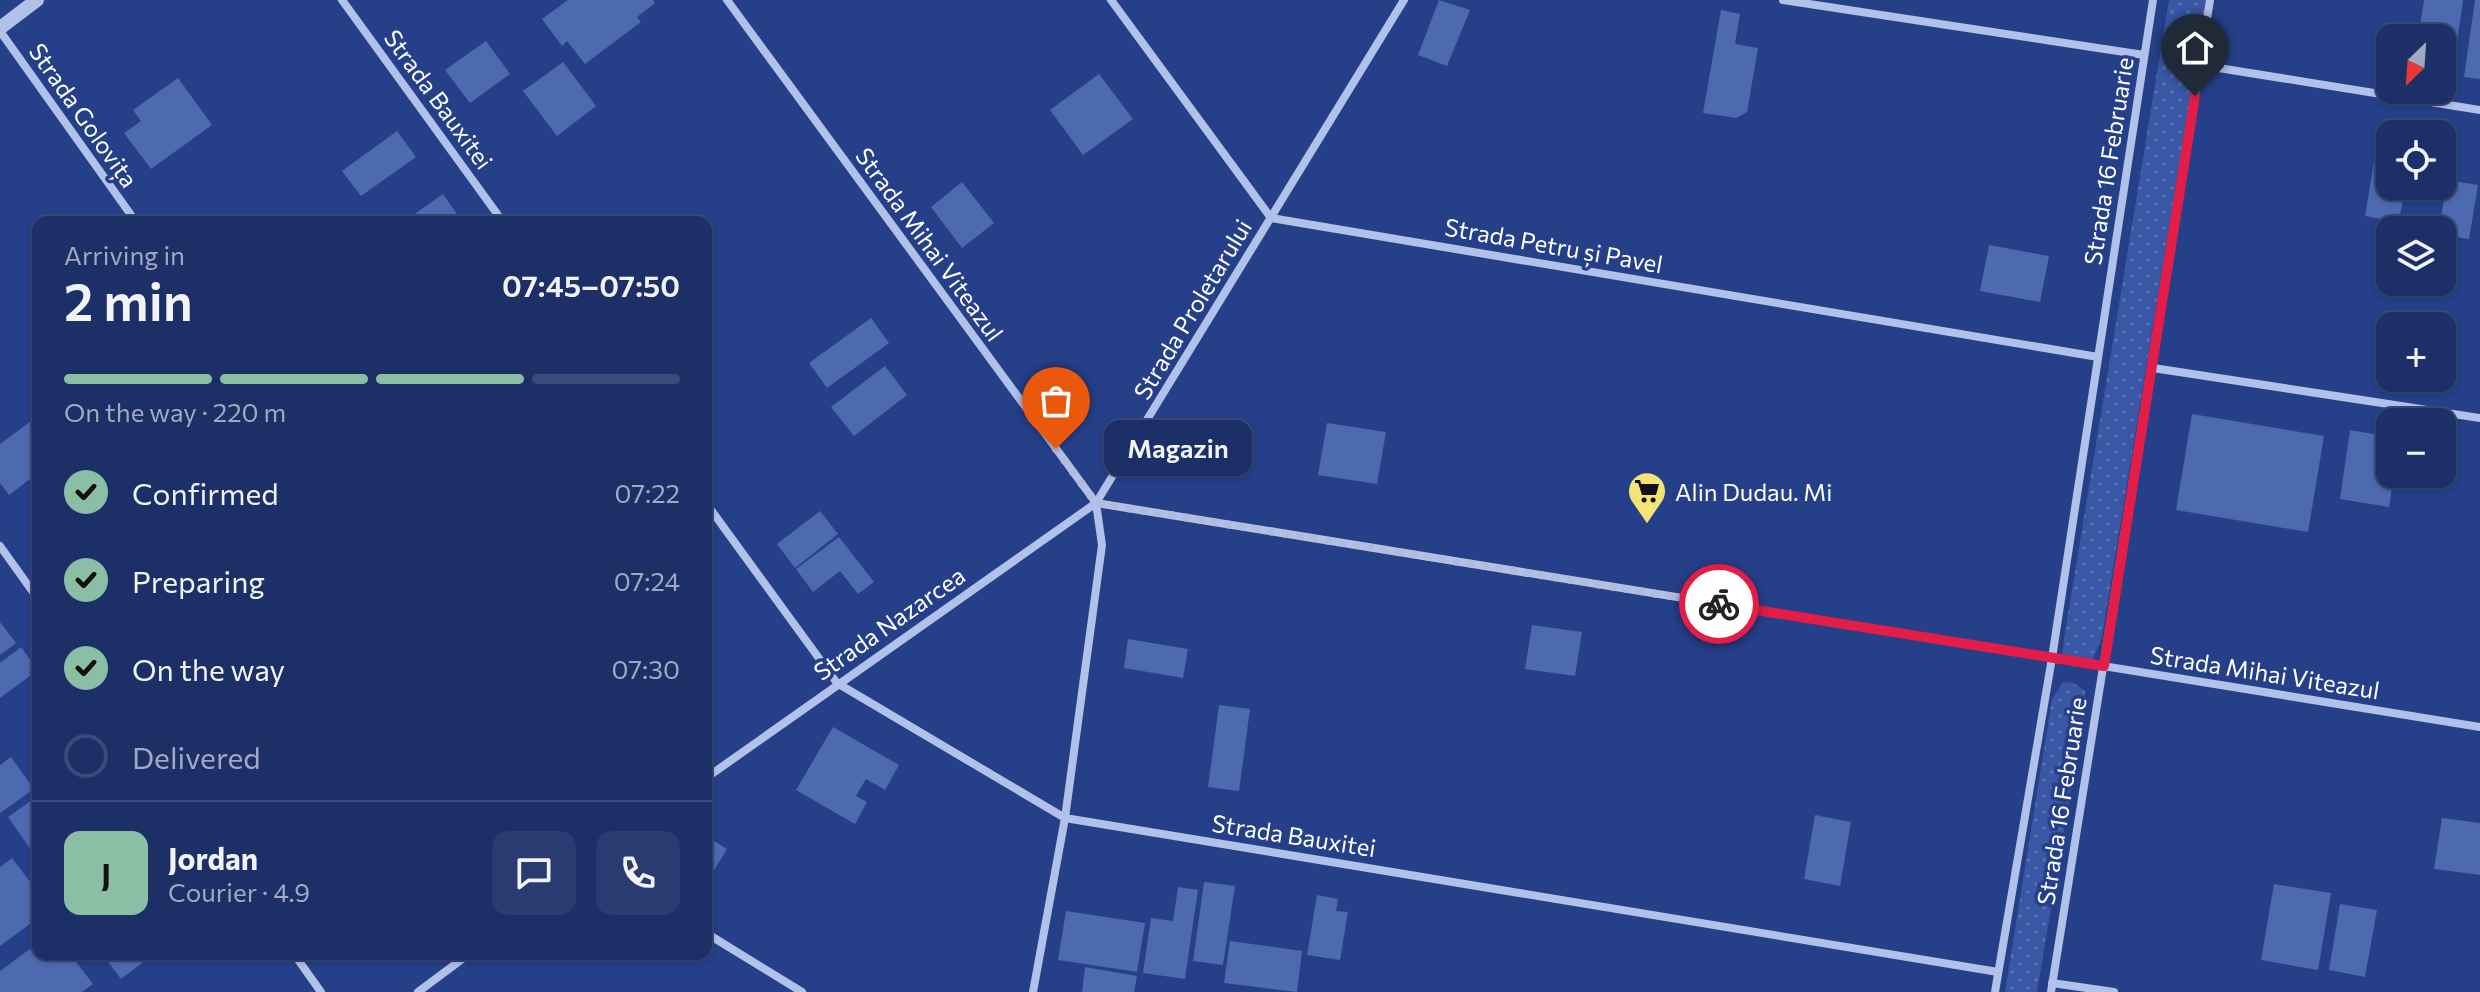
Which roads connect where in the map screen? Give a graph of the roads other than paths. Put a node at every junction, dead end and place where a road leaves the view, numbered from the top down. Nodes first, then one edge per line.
1 (37, 0) edge
2 (342, 0) edge
3 (727, 0) edge
4 (1111, 0) edge
5 (1404, 0) edge
6 (1783, 0) edge
7 (2153, 0) edge
8 (2210, 0) edge
9 (0, 30) edge
10 (2144, 55) junction
11 (2200, 65) junction
12 (2480, 110) edge
13 (132, 216) edge
14 (499, 216) edge
15 (1271, 218) junction
16 (2098, 357) junction
17 (2153, 368) junction
18 (2480, 418) edge
19 (1096, 503) junction
20 (712, 511) edge
21 (0, 546) edge
22 (32, 591) edge
23 (2052, 658) junction
24 (2104, 666) junction
25 (837, 683) junction
26 (2480, 727) edge
27 (712, 774) edge
28 (1065, 818) junction
29 (712, 937) edge
30 (298, 960) edge
31 (461, 960) edge
32 (1998, 972) junction
33 (2051, 988) edge
34 (321, 992) edge
35 (418, 992) edge
36 (802, 992) edge
37 (1033, 992) edge
38 (1995, 992) edge
39 (2114, 992) edge

1 - 9 street
2 - 14 street, Strada Bauxitei
3 - 19 street, Strada Mihai Viteazul
4 - 15 street
5 - 15 street, Strada Proletarului
6 - 10 street
7 - 10 street, Strada 16 Februarie
8 - 11 street, Strada 16 Februarie
9 - 13 street, Strada Golovița
10 - 16 street, Strada 16 Februarie
11 - 12 street
11 - 17 street, Strada 16 Februarie
15 - 16 street, Strada Petru și Pavel
15 - 19 street, Strada Proletarului
16 - 23 street, Strada 16 Februarie
17 - 18 street
17 - 24 street, Strada 16 Februarie
19 - 23 street, Strada Mihai Viteazul
19 - 25 street, Strada Nazarcea
19 - 28 street
20 - 25 street, Strada Bauxitei
21 - 22 street
23 - 24 street, Strada Mihai Viteazul
23 - 32 street, Strada 16 Februarie
24 - 26 street, Strada Mihai Viteazul
24 - 33 street, Strada 16 Februarie
25 - 27 street, Strada Nazarcea
25 - 28 street, Strada Bauxitei
28 - 32 street, Strada Bauxitei
28 - 37 street
29 - 36 street
30 - 34 street
31 - 35 street
32 - 38 street, Strada 16 Februarie
33 - 39 street

